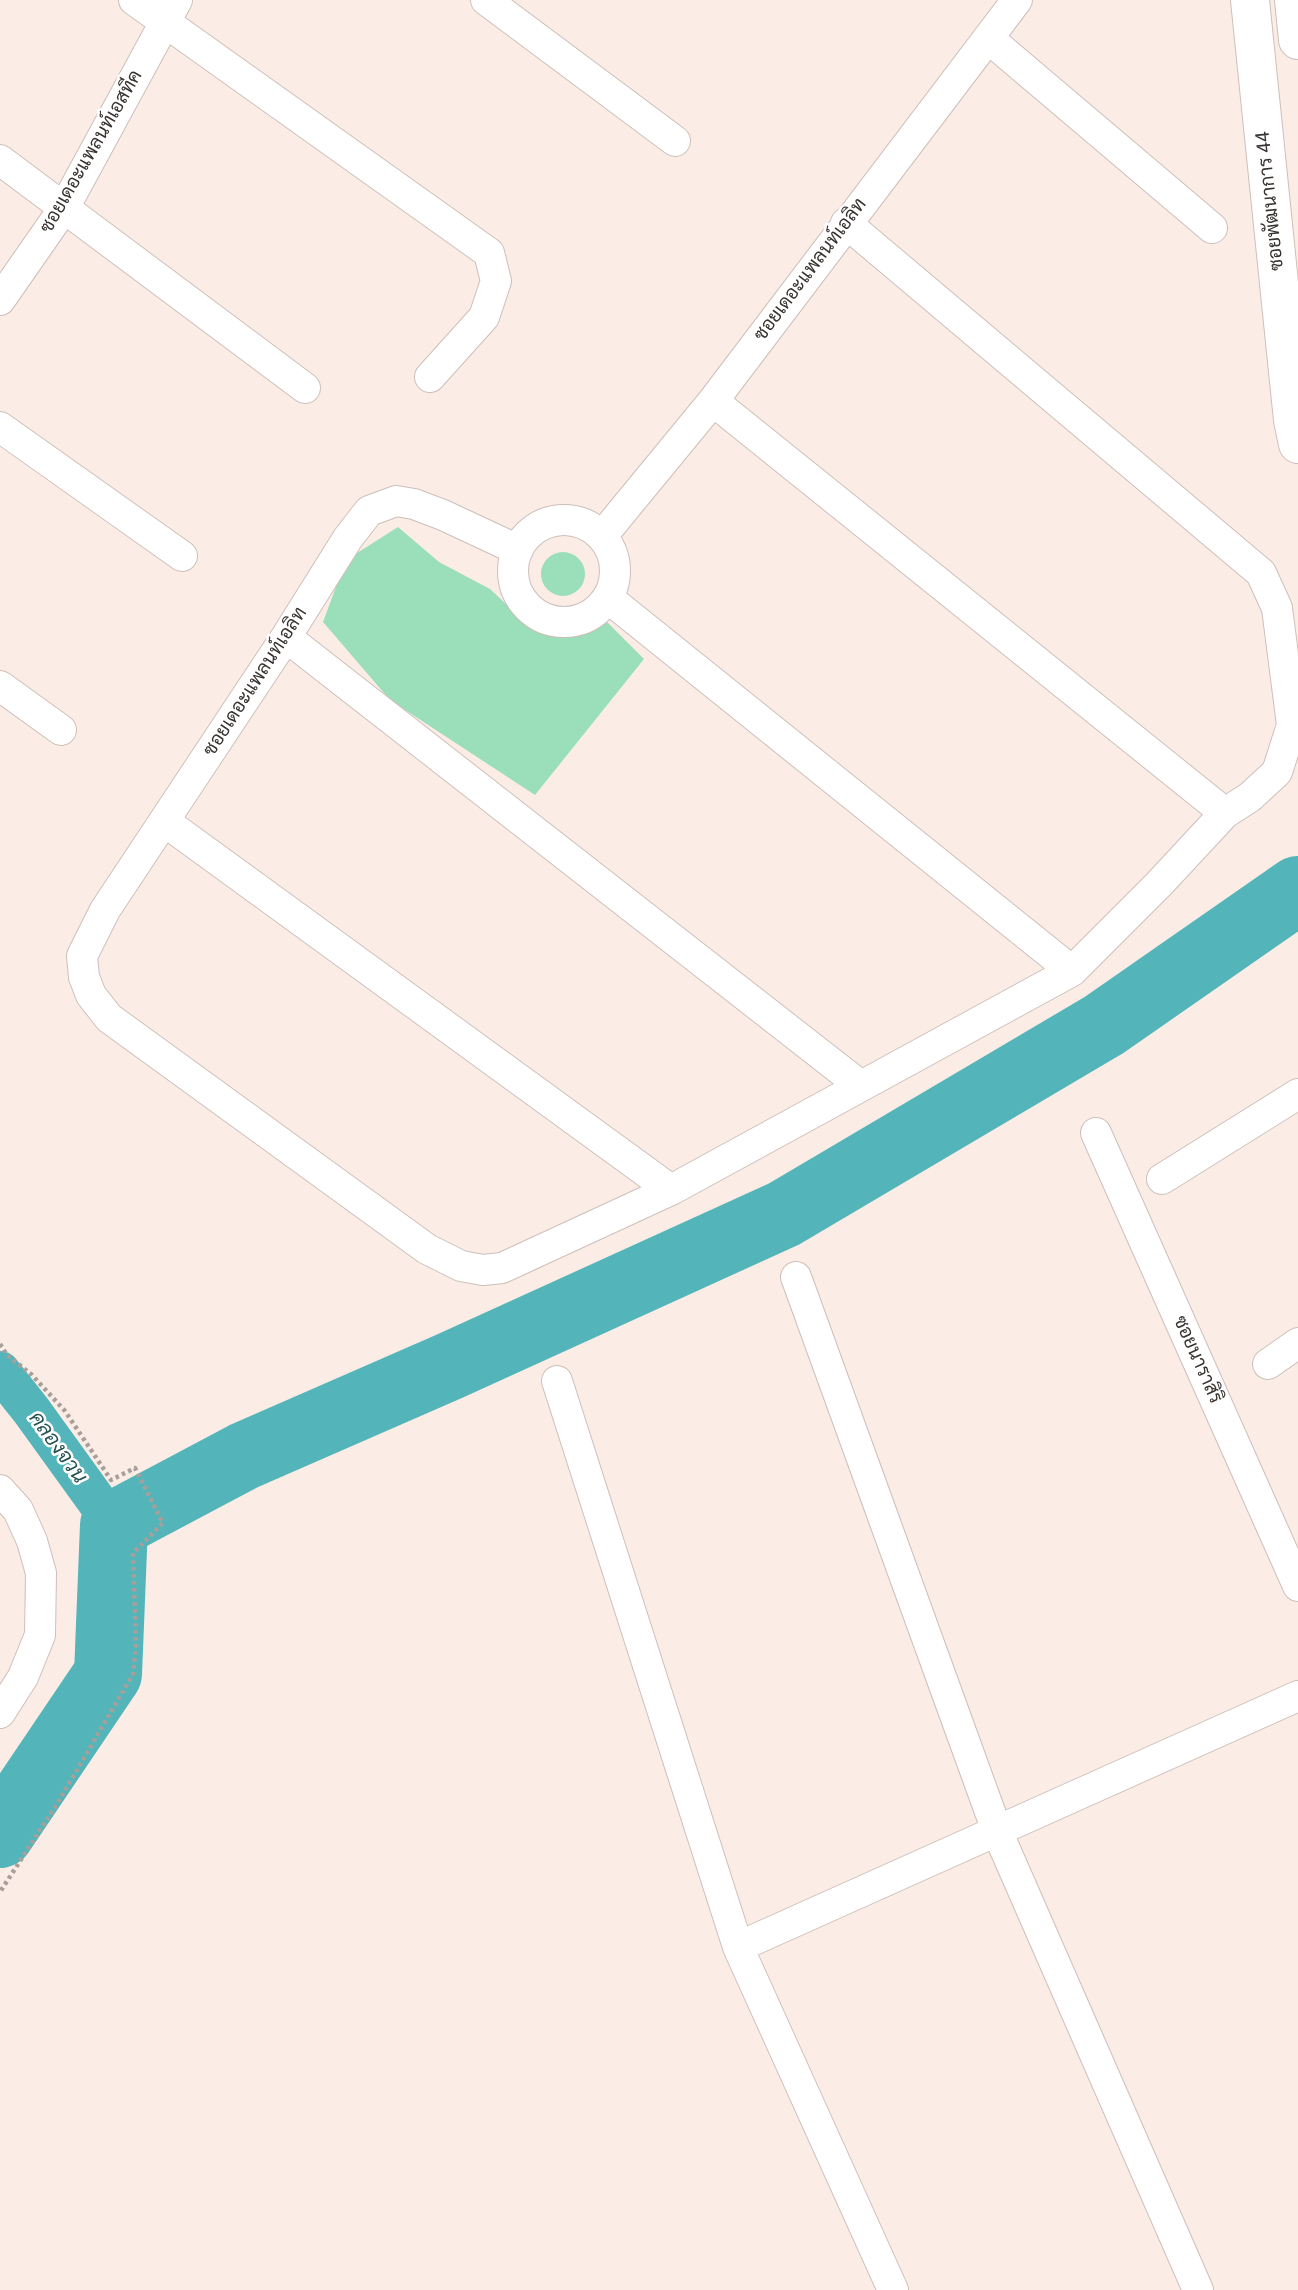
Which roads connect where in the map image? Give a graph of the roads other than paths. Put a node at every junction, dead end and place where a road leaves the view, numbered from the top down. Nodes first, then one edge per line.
1 (134, 0) edge
2 (486, 0) edge
3 (1017, 0) edge
4 (1250, 0) edge
5 (1294, 0) edge
6 (171, 11) edge
7 (988, 38) junction
8 (1298, 40) edge
9 (675, 141) dead end
10 (0, 160) edge
11 (64, 208) junction
12 (846, 223) junction
13 (1212, 228) dead end
14 (0, 300) edge
15 (430, 377) dead end
16 (305, 388) dead end
17 (713, 401) junction
18 (0, 427) edge
19 (1298, 444) edge
20 (602, 536) junction
21 (518, 550) junction
22 (182, 556) dead end
23 (608, 598) junction
24 (286, 637) junction
25 (0, 686) edge
26 (61, 730) dead end
27 (1225, 813) junction
28 (164, 821) junction
29 (1072, 971) junction
30 (861, 1086) junction
31 (1298, 1094) edge
32 (1096, 1133) dead end
33 (1162, 1179) dead end
34 (671, 1190) junction
35 (796, 1277) dead end
36 (1298, 1343) edge
37 (1268, 1364) dead end
38 (557, 1381) dead end
39 (0, 1490) edge
40 (1298, 1586) edge
41 (1298, 1696) edge
42 (0, 1713) edge
43 (997, 1830) junction
44 (738, 1947) junction
45 (893, 2290) edge
46 (1198, 2290) edge

1 - 6 street
2 - 9 street
3 - 7 street, ซอยเดอะแพลนท์เอลิท
4 - 19 street, ซอยพัฒนาการ 44
5 - 8 street
6 - 11 street, ซอยเดอะแพลนท์เอสทีค
6 - 15 street
7 - 12 street, ซอยเดอะแพลนท์เอลิท
7 - 13 street
10 - 11 street
11 - 14 street, ซอยเดอะแพลนท์เอสทีค
11 - 16 street
12 - 17 street, ซอยเดอะแพลนท์เอลิท
12 - 27 street
17 - 20 street, ซอยเดอะแพลนท์เอลิท
17 - 27 street
18 - 22 street
20 - 21 street
20 - 23 street
21 - 23 street
21 - 24 street, ซอยเดอะแพลนท์เอลิท
23 - 29 street
24 - 28 street, ซอยเดอะแพลนท์เอลิท
24 - 30 street
25 - 26 street
27 - 29 street
28 - 34 street
28 - 34 street, ซอยเดอะแพลนท์เอลิท
29 - 30 street
30 - 34 street
31 - 33 street
32 - 40 street, ซอยนาราสิริ
35 - 43 street
36 - 37 street
38 - 44 street
39 - 42 street
41 - 43 street
43 - 44 street
43 - 46 street
44 - 45 street

